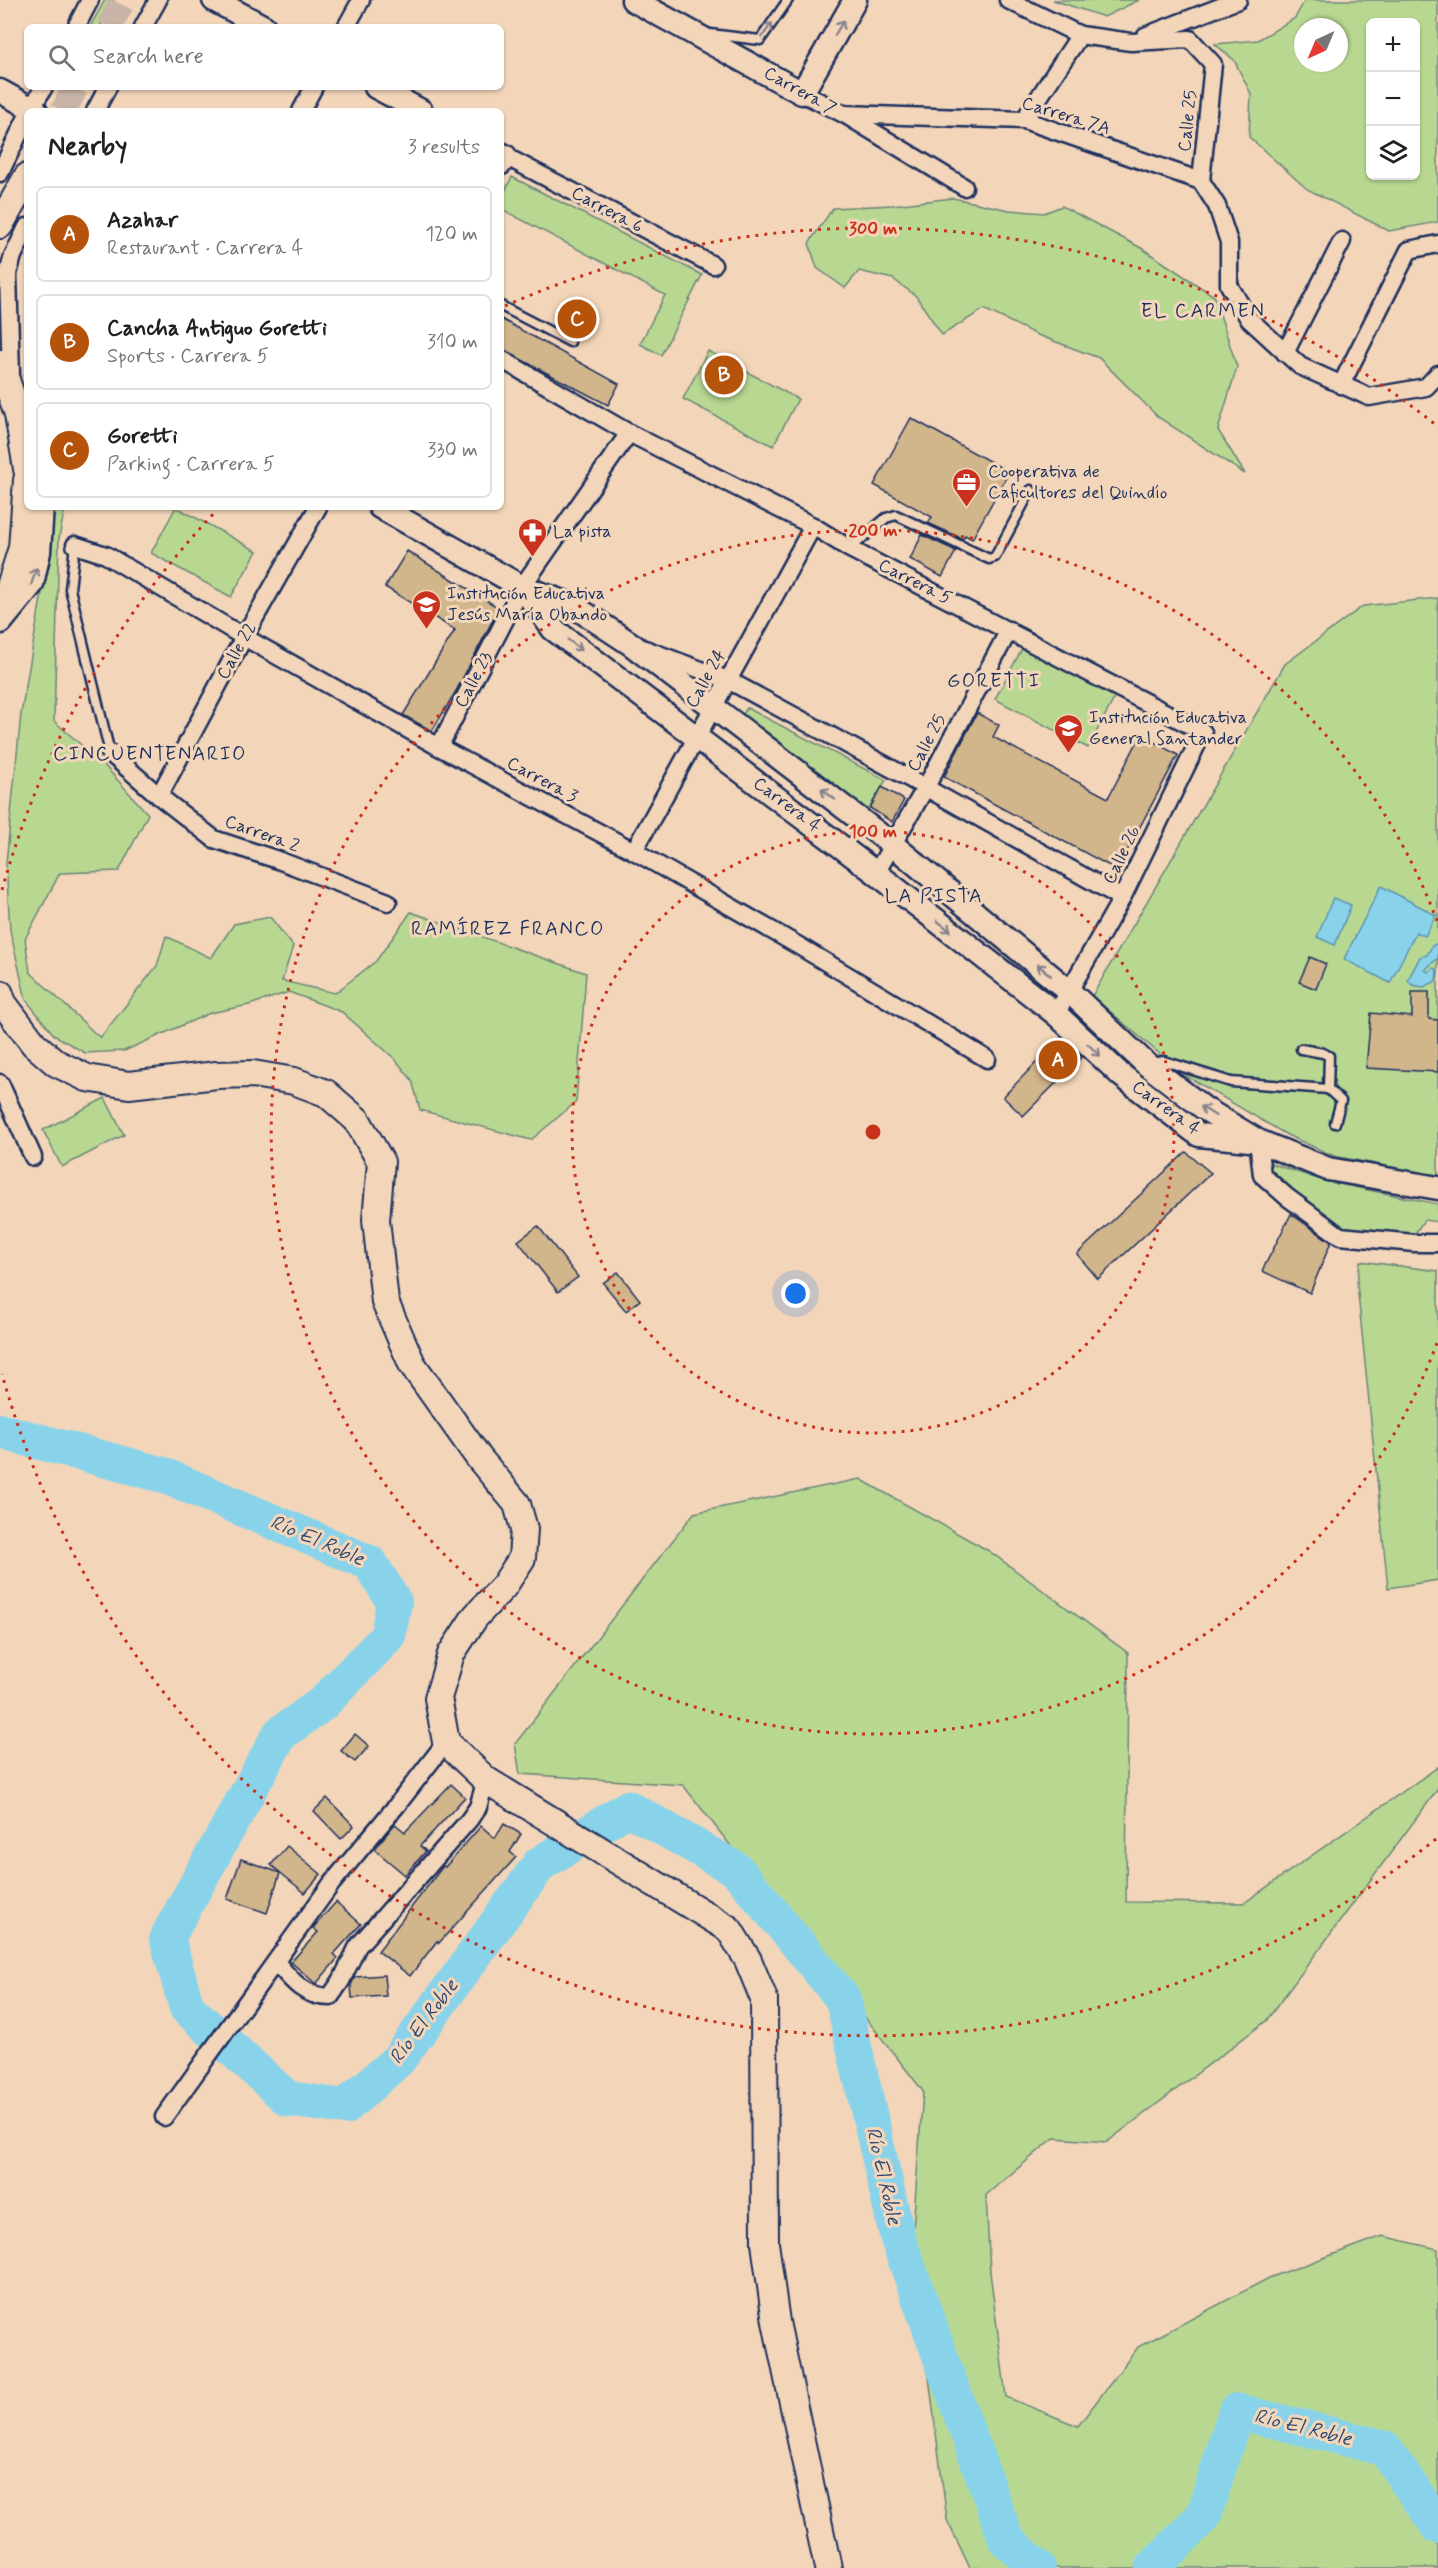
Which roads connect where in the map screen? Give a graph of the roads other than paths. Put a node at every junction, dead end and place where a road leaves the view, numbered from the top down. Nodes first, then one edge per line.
1 (90, 0) edge
2 (158, 0) edge
3 (214, 0) edge
4 (361, 0) edge
5 (633, 0) edge
6 (788, 0) edge
7 (855, 0) edge
8 (1008, 0) edge
9 (1238, 0) edge
10 (78, 24) edge
11 (145, 24) edge
12 (258, 24) edge
13 (348, 24) edge
14 (694, 32) junction
15 (1080, 35) junction
16 (1131, 42) junction
17 (42, 90) edge
18 (106, 90) edge
19 (312, 90) edge
20 (382, 90) edge
21 (0, 91) edge
22 (802, 93) junction
23 (25, 108) edge
24 (33, 108) edge
25 (97, 108) edge
26 (303, 108) edge
27 (415, 108) edge
28 (844, 114) junction
29 (1024, 120) junction
30 (24, 126) edge
31 (504, 159) edge
32 (0, 173) edge
33 (1201, 181) junction
34 (24, 182) edge
35 (964, 187) dead end
36 (0, 225) edge
37 (24, 233) edge
38 (1342, 242) dead end
39 (1438, 244) edge
40 (713, 265) dead end
41 (504, 308) edge
42 (570, 342) dead end
43 (1285, 353) junction
44 (504, 361) edge
45 (0, 363) edge
46 (1438, 374) edge
47 (1341, 385) junction
48 (12, 394) junction
49 (629, 433) junction
50 (24, 441) edge
51 (1031, 490) dead end
52 (25, 510) edge
53 (42, 510) edge
54 (316, 510) edge
55 (385, 510) edge
56 (813, 526) junction
57 (75, 545) joint
58 (850, 549) junction
59 (522, 587) junction
60 (0, 620) edge
61 (1009, 630) junction
62 (244, 637) junction
63 (631, 644) junction
64 (728, 680) junction
65 (713, 705) junction
66 (1203, 732) joint
67 (697, 737) junction
68 (439, 747) junction
69 (110, 753) joint
70 (926, 787) junction
71 (159, 796) junction
72 (893, 845) junction
73 (634, 851) junction
74 (876, 873) junction
75 (1122, 898) junction
76 (388, 902) dead end
77 (1070, 992) junction
78 (0, 994) edge
79 (1056, 1014) junction
80 (1301, 1049) dead end
81 (987, 1059) dead end
82 (1146, 1064) junction
83 (0, 1083) edge
84 (1328, 1089) junction
85 (1335, 1123) dead end
86 (1258, 1141) junction
87 (33, 1156) dead end
88 (1438, 1188) edge
89 (1438, 1243) edge
90 (446, 1742) junction
91 (486, 1780) junction
92 (276, 1962) junction
93 (164, 2117) dead end
94 (828, 2568) edge

1 - 10 street
2 - 11 street
3 - 12 main road
4 - 13 street
5 - 14 main road, Carrera 7
14 -> 6 lane
22 -> 7 main road
8 - 15 street
9 - 16 street
14 - 22 main road, Carrera 7
15 - 16 street
15 - 29 street
16 - 33 street, Calle 25
17 - 24 street
18 - 25 street
19 - 26 street
20 - 27 main road
21 - 23 main road
22 - 28 street, Carrera 7
28 - 29 street, Carrera 7A
28 - 35 street, Carrera 7
29 - 33 street, Carrera 7A
30 - 32 street
31 - 40 street, Carrera 6
33 - 43 street
34 - 36 main road
37 - 48 street
38 - 43 street
39 - 47 street
41 - 42 lane
43 - 47 street
44 - 49 street, Carrera 5
45 - 48 main road
46 - 47 street
48 - 50 main road
49 - 56 street, Carrera 5
49 - 59 street, Calle 23
51 - 58 lane
52 - 60 main road
60 -> 53 main road
54 - 62 street, Calle 22
55 - 59 main road, Carrera 4
56 - 58 street, Carrera 5
56 - 64 street, Calle 24
57 - 62 street, Carrera 3
57 - 69 lane
58 - 61 street, Carrera 5
59 - 63 main road, Carrera 4
59 -> 67 main road, Carrera 4
59 - 68 street, Calle 23
61 - 66 street, Carrera 5
61 - 70 street, Calle 25
62 - 68 street, Carrera 3
62 - 71 street, Calle 22
63 - 64 street, Carrera 4
63 - 65 main road, Carrera 4
64 - 65 street, Calle 24
64 - 70 street, Carrera 4
65 - 67 street, Calle 24
72 -> 65 main road, Carrera 4
66 - 75 street, Calle 26
67 - 73 street, Calle 24
67 - 74 main road, Carrera 4
68 - 73 street, Carrera 3
69 - 71 street, Carrera 2
70 - 72 street, Calle 25
70 - 75 street, Carrera 4
71 - 76 street, Carrera 2
72 - 74 street, Calle 25
77 -> 72 main road, Carrera 4
73 - 81 street, Carrera 3
74 -> 79 main road, Carrera 4
75 - 77 street, Calle 26
77 - 79 street, Calle 26
77 - 82 main road, Carrera 4
78 - 90 main road
79 -> 86 main road, Carrera 4
80 - 84 lane
82 - 84 lane
86 -> 82 main road, Carrera 4
83 - 87 street
84 - 85 lane
86 - 88 main road
86 - 89 street
90 - 91 main road
90 - 92 street
91 - 92 street
91 - 94 main road
92 - 93 street

